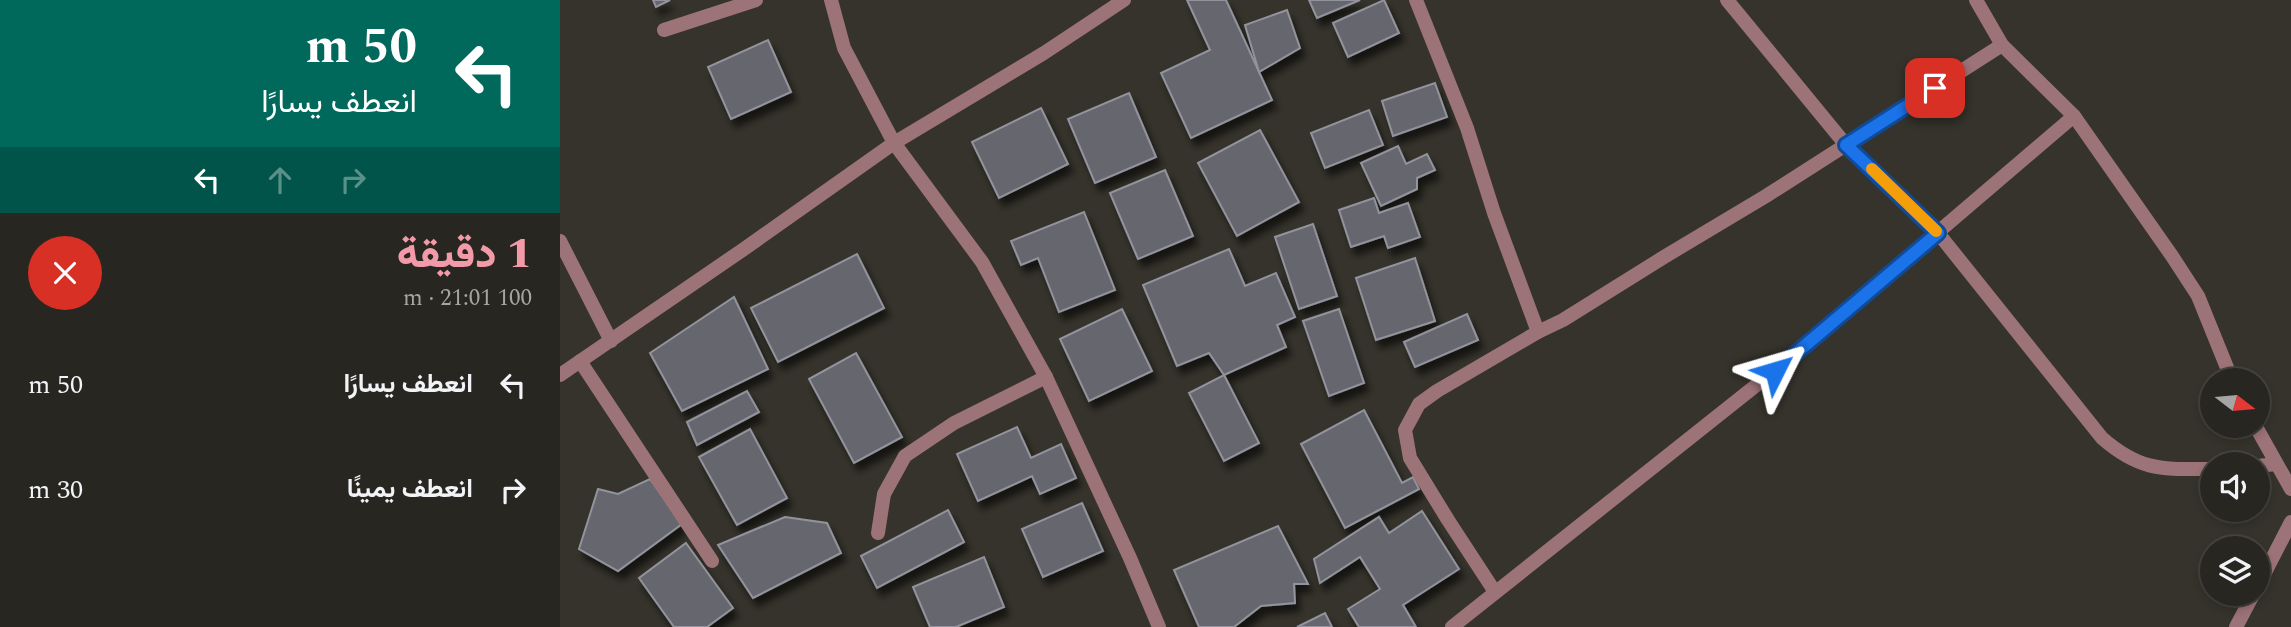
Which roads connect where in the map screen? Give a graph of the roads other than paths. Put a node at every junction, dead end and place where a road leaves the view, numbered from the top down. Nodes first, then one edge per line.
1 (831, 0) edge
2 (1125, 0) edge
3 (1416, 0) edge
4 (1727, 0) edge
5 (1976, 0) edge
6 (746, 1) edge
7 (664, 30) dead end
8 (2001, 45) junction
9 (2074, 116) junction
10 (894, 143) junction
11 (1846, 145) junction
12 (1938, 233) junction
13 (560, 241) edge
14 (1538, 332) junction
15 (611, 341) junction
16 (580, 361) junction
17 (2227, 368) edge
18 (560, 375) edge
19 (1046, 377) junction
20 (2262, 438) edge
21 (2276, 464) junction
22 (2270, 465) edge
23 (2200, 469) edge
24 (2291, 489) edge
25 (2291, 523) edge
26 (878, 533) dead end
27 (712, 561) dead end
28 (2270, 563) edge
29 (1495, 592) junction
30 (2247, 606) edge
31 (1159, 627) edge
32 (1452, 627) edge
33 (2236, 627) edge

1 - 10 street
2 - 10 street
3 - 14 street
4 - 11 street
5 - 8 street
6 - 7 street
8 - 9 street
8 - 11 street
9 - 12 street
9 - 17 street
10 - 15 street
10 - 19 street
11 - 12 street
11 - 14 street
12 - 23 street
12 - 29 street
13 - 15 street
14 - 29 street
15 - 16 street
16 - 18 street
16 - 27 street
19 - 26 street
19 - 31 street
20 - 21 street
21 - 22 street
21 - 24 street
25 - 28 street
29 - 32 street
30 - 33 street

